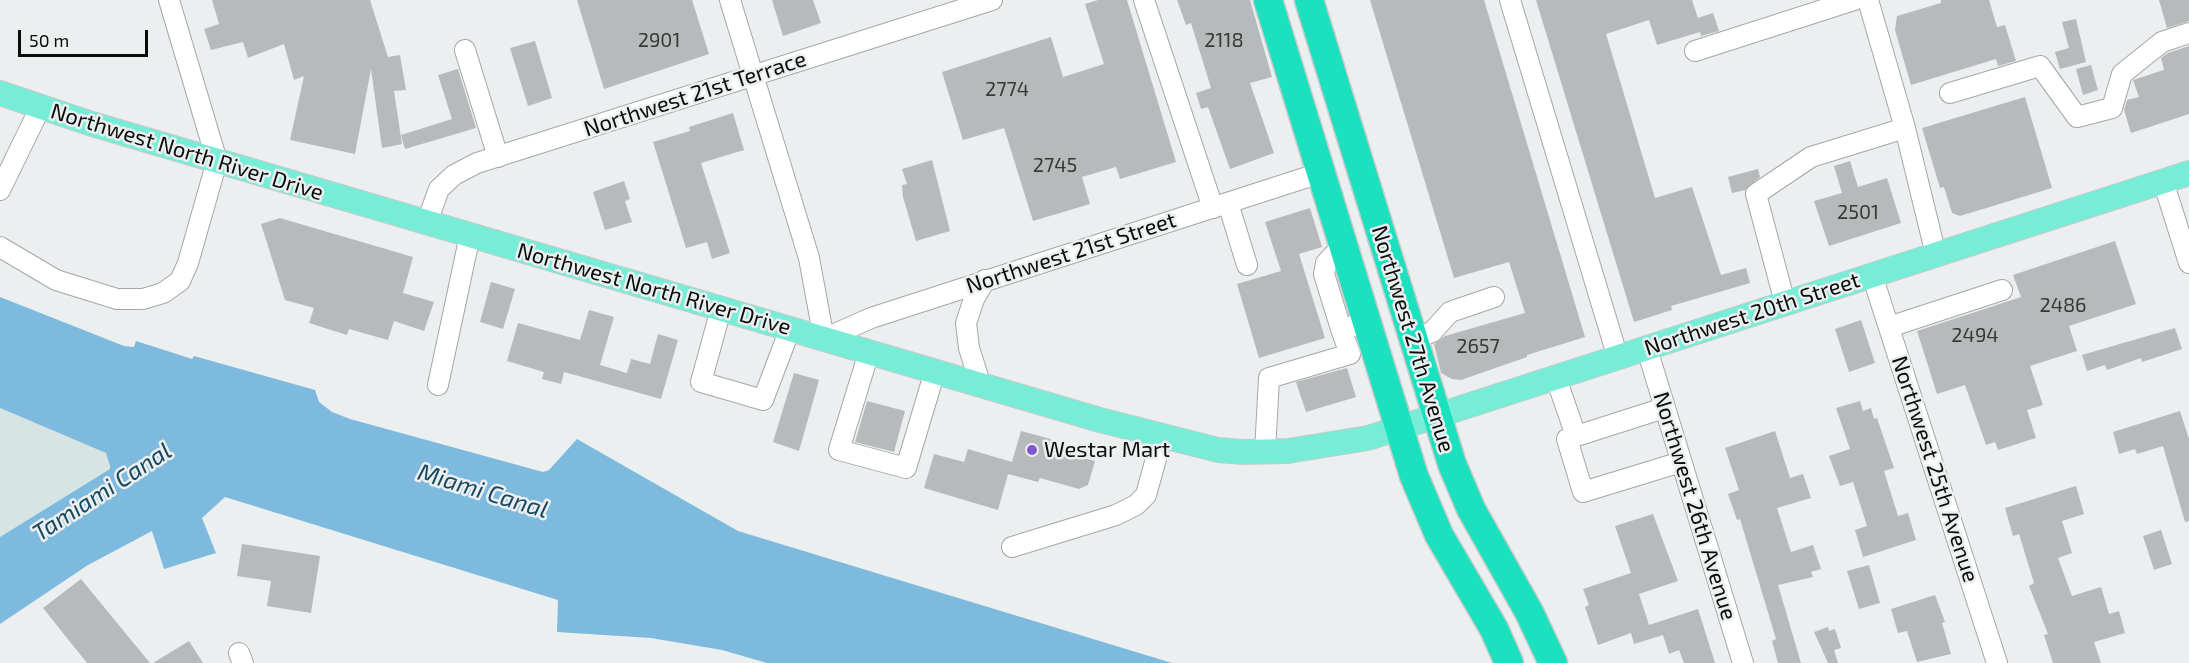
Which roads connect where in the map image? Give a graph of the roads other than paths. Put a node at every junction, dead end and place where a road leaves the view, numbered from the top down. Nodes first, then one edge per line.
1 (170, 0) edge
2 (730, 0) edge
3 (992, 0) edge
4 (1144, 0) edge
5 (1268, 0) edge
6 (1309, 0) edge
7 (1510, 0) edge
8 (1854, 0) edge
9 (1868, 0) edge
10 (2189, 33) edge
11 (465, 50) dead end
12 (1695, 51) dead end
13 (753, 75) junction
14 (0, 93) edge
15 (1950, 93) dead end
16 (40, 108) junction
17 (1905, 129) junction
18 (498, 157) junction
19 (217, 161) junction
20 (1320, 173) junction
21 (2189, 173) edge
22 (2163, 181) junction
23 (0, 190) edge
24 (1220, 206) junction
25 (427, 222) junction
26 (2184, 231) edge
27 (470, 235) junction
28 (0, 247) edge
29 (1936, 255) junction
30 (2189, 263) edge
31 (1247, 265) dead end
32 (1872, 275) junction
33 (986, 280) junction
34 (2002, 290) dead end
35 (1494, 297) dead end
36 (1785, 303) junction
37 (721, 309) junction
38 (1354, 326) junction
39 (1889, 327) junction
40 (790, 329) junction
41 (824, 339) junction
42 (1414, 339) junction
43 (1647, 349) junction
44 (869, 352) junction
45 (1618, 358) junction
46 (935, 371) junction
47 (1556, 378) junction
48 (980, 383) junction
49 (438, 385) dead end
50 (1664, 408) junction
51 (1437, 417) junction
52 (1399, 429) junction
53 (1162, 436) junction
54 (1576, 436) junction
55 (1313, 448) joint
56 (1265, 452) junction
57 (1681, 462) junction
58 (1012, 547) dead end
59 (1509, 663) edge
60 (1553, 663) edge
61 (1743, 663) edge
62 (1997, 663) edge

1 - 19 street
2 - 13 street
3 - 13 street, Northwest 21st Terrace
4 - 24 street
5 - 20 highway, Northwest 27th Avenue
6 - 42 highway, Northwest 27th Avenue
7 - 45 street
8 - 12 street
9 - 17 street
10 - 15 street
11 - 18 street
13 - 18 street, Northwest 21st Terrace
13 - 41 street
14 - 16 main road, Northwest North River Drive
16 - 19 main road, Northwest North River Drive
16 - 23 street
17 - 29 street
17 - 36 street
18 - 25 street, Northwest 21st Terrace
19 - 25 main road, Northwest North River Drive
19 - 28 street
20 - 24 street, Northwest 21st Street
20 - 38 highway, Northwest 27th Avenue
21 - 22 main road, Northwest 20th Street
22 - 26 street
22 - 29 main road, Northwest 20th Street
24 - 31 street
24 - 33 street, Northwest 21st Street
25 - 27 main road, Northwest North River Drive
26 - 30 street
27 - 37 main road, Northwest North River Drive
27 - 49 street
29 - 32 main road, Northwest 20th Street
32 - 36 main road, Northwest 20th Street
32 - 39 street, Northwest 25th Avenue
33 - 41 street, Northwest 21st Street
33 - 48 street
34 - 39 street
35 - 42 street
36 - 43 main road, Northwest 20th Street
37 - 40 main road, Northwest North River Drive
37 - 40 street
38 - 52 highway, Northwest 27th Avenue
38 - 56 street
39 - 62 street, Northwest 25th Avenue
40 - 41 main road, Northwest North River Drive
41 - 44 main road, Northwest North River Drive
42 - 51 highway, Northwest 27th Avenue
43 - 45 main road, Northwest 20th Street
43 - 50 street, Northwest 26th Avenue
44 - 46 main road, Northwest North River Drive
44 - 46 street
45 - 47 main road, Northwest 20th Street
46 - 48 main road, Northwest North River Drive
47 - 51 main road, Northwest 20th Street
47 - 54 street
48 - 53 main road, Northwest North River Drive
50 - 54 street
50 - 57 street, Northwest 26th Avenue
51 - 52 main road, Northwest 20th Street
51 - 60 highway, Northwest 27th Avenue
52 - 55 main road, Northwest 20th Street
52 - 59 highway, Northwest 27th Avenue
53 - 56 main road, Northwest North River Drive
53 - 58 street
54 - 57 street
55 - 56 main road, Northwest North River Drive
57 - 61 street, Northwest 26th Avenue

